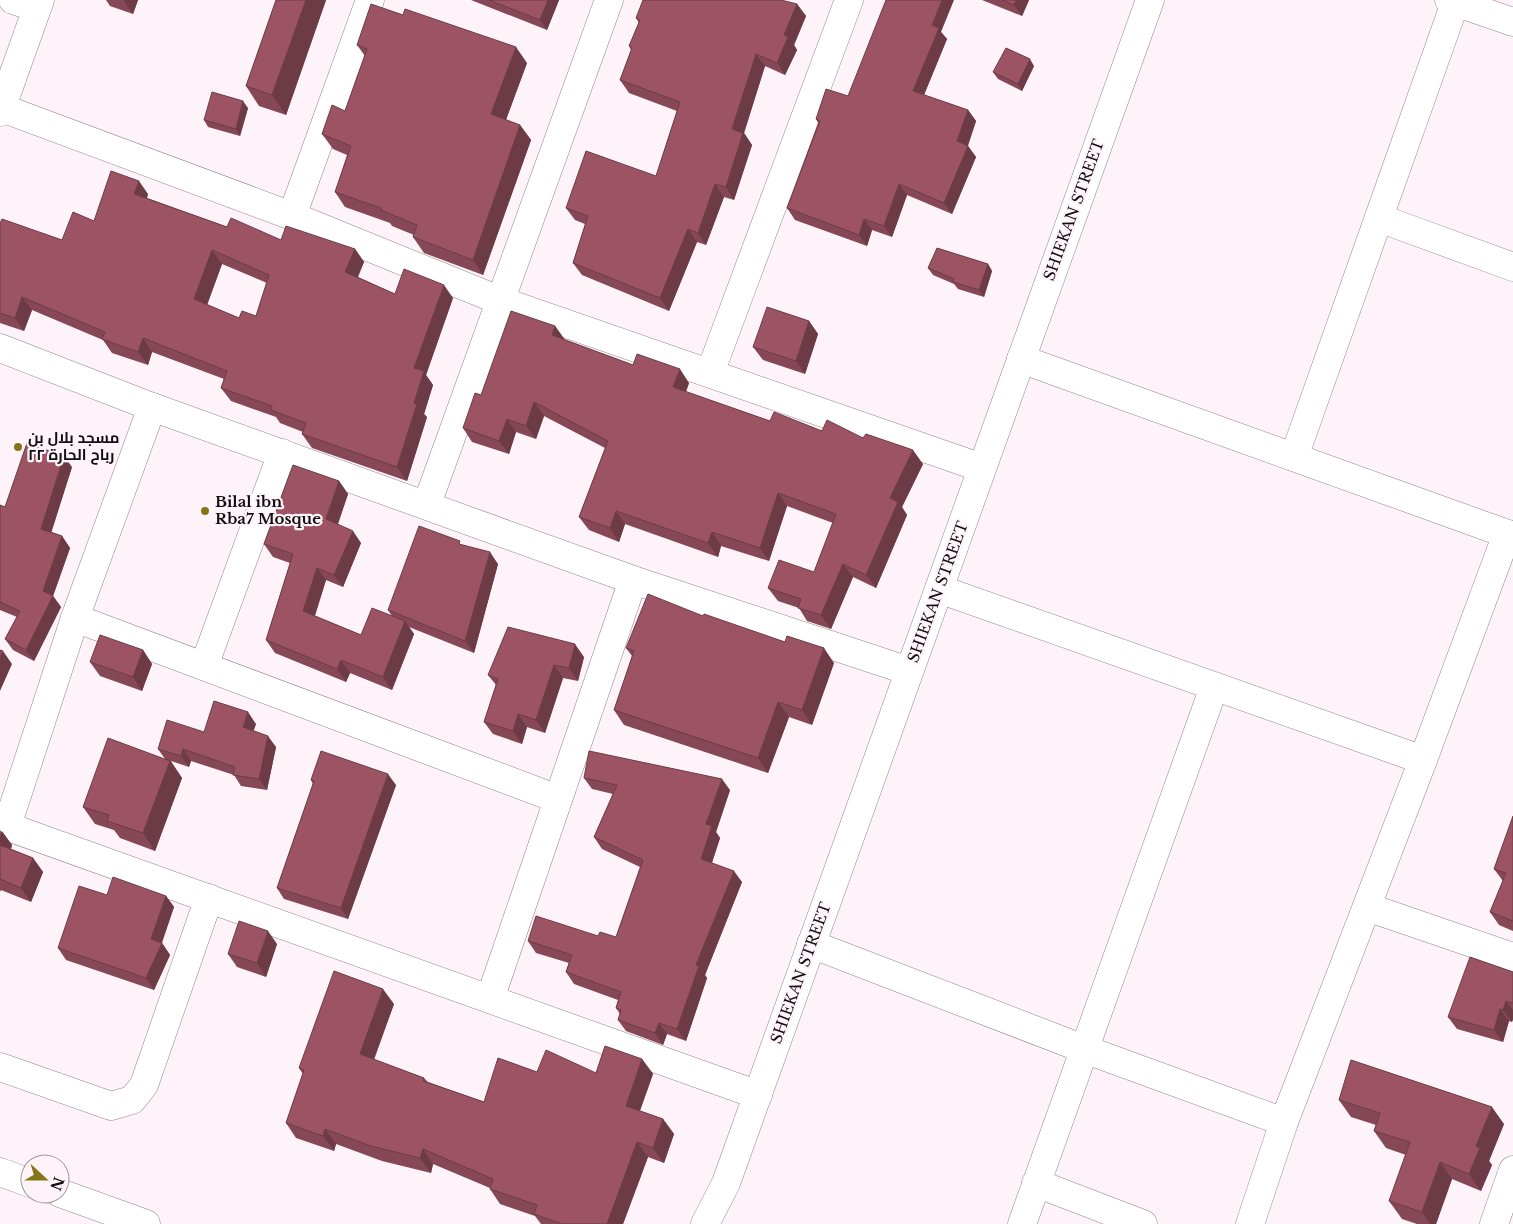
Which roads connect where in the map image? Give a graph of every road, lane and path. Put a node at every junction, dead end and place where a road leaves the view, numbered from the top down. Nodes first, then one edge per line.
1 (370, 0) edge
2 (609, 0) edge
3 (849, 0) edge
4 (1150, 0) edge
5 (1453, 1) edge
6 (30, 3) edge
7 (1513, 22) edge
8 (1, 110) edge
9 (292, 216) junction
10 (1379, 218) junction
11 (1513, 267) edge
12 (500, 301) junction
13 (0, 348) edge
14 (1021, 359) junction
15 (710, 373) junction
16 (152, 407) junction
17 (282, 453) junction
18 (1294, 457) junction
19 (982, 468) junction
20 (427, 504) junction
21 (1510, 535) edge
22 (633, 580) junction
23 (939, 589) junction
24 (75, 618) junction
25 (204, 666) junction
26 (909, 671) junction
27 (1214, 687) junction
28 (1423, 760) junction
29 (558, 799) junction
30 (3, 825) edge
31 (209, 898) junction
32 (1367, 907) junction
33 (811, 944) junction
34 (1513, 957) edge
35 (490, 999) junction
36 (1084, 1049) junction
37 (0, 1067) edge
38 (758, 1095) junction
39 (1284, 1122) junction
40 (1513, 1170) edge
41 (0, 1172) edge
42 (20, 1179) edge
43 (726, 1183) junction
44 (1036, 1183) junction
45 (70, 1197) edge
46 (1508, 1200) edge
47 (146, 1224) edge
48 (705, 1224) edge
49 (719, 1224) edge
50 (1022, 1224) edge
51 (1143, 1224) edge
52 (1250, 1224) edge
53 (1494, 1224) edge

1 - 9 street
2 - 12 street
3 - 15 street
4 - 14 street, SHIEKAN STREET
5 - 7 street
5 - 10 street
6 - 8 street
8 - 9 street
9 - 12 street
10 - 11 street
10 - 18 street
12 - 15 street
12 - 20 street
13 - 16 street
14 - 18 street
14 - 19 street, SHIEKAN STREET
15 - 19 street
16 - 17 street
16 - 24 street
17 - 20 street
17 - 25 street
18 - 21 street
19 - 23 street, SHIEKAN STREET
20 - 22 street
21 - 28 street
22 - 26 street
22 - 29 street
23 - 26 street, SHIEKAN STREET
23 - 27 street
24 - 25 street
24 - 30 street
25 - 29 street
26 - 33 street, SHIEKAN STREET
27 - 28 street
27 - 36 street
28 - 32 street
29 - 35 street
30 - 31 street
31 - 35 street
31 - 37 street
32 - 34 street
32 - 39 street
33 - 36 street
33 - 38 street, SHIEKAN STREET
35 - 38 street
36 - 39 street
36 - 44 street
38 - 43 street, SHIEKAN STREET
39 - 52 street
40 - 46 street
41 - 42 street
43 - 48 street, SHIEKAN STREET
43 - 49 street, SHIEKAN STREET
44 - 50 street
44 - 51 street
45 - 47 street
46 - 53 street

